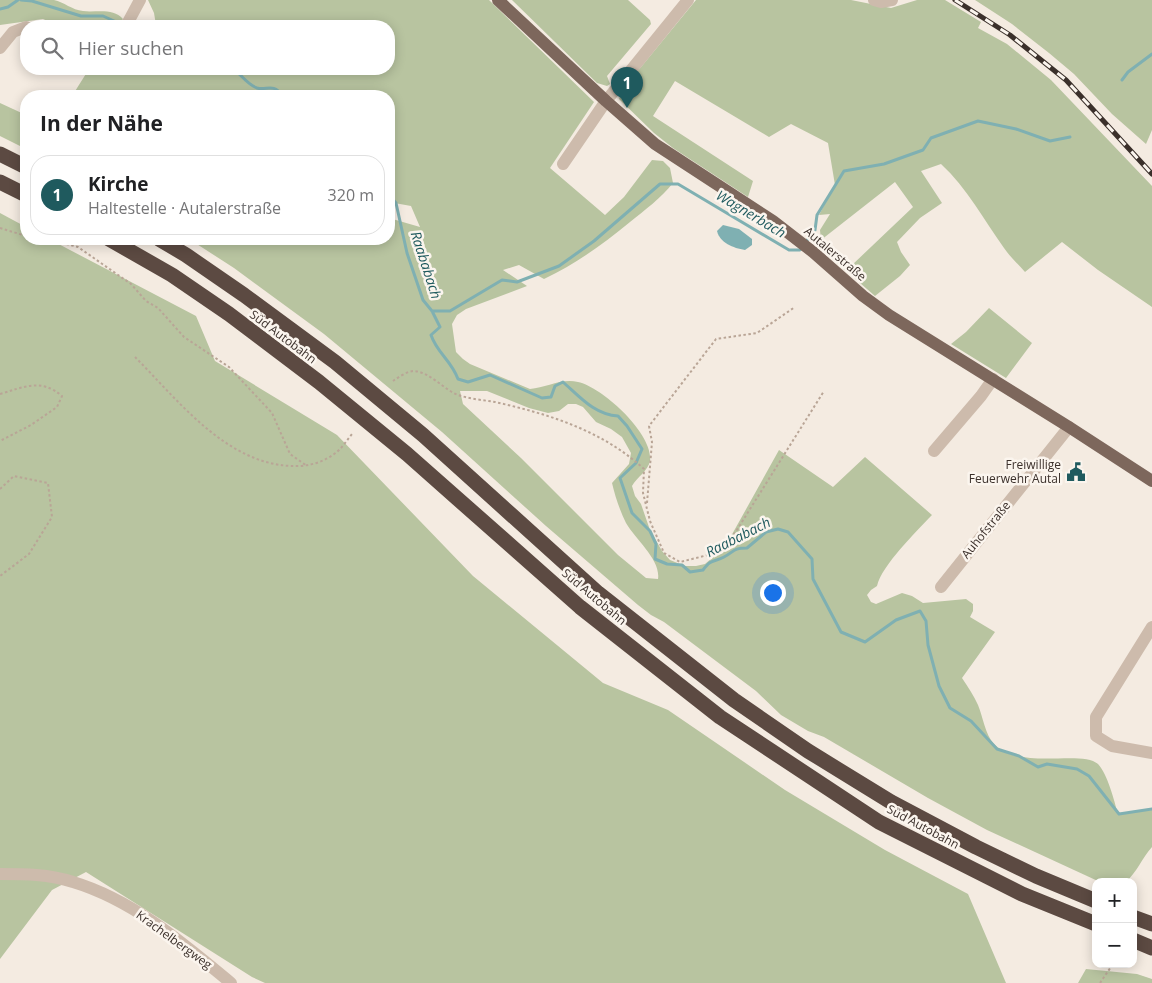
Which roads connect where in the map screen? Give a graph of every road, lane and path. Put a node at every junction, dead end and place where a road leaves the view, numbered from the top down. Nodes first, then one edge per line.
1 (140, 0) edge
2 (498, 0) edge
3 (688, 0) edge
4 (874, 0) edge
5 (892, 0) edge
6 (130, 20) edge
7 (20, 29) edge
8 (0, 48) edge
9 (606, 101) junction
10 (0, 154) edge
11 (20, 164) edge
12 (563, 164) dead end
13 (0, 182) edge
14 (20, 192) edge
15 (0, 228) edge
16 (20, 234) edge
17 (73, 245) edge
18 (120, 245) edge
19 (169, 245) edge
20 (795, 307) dead end
21 (135, 357) dead end
22 (993, 379) junction
23 (393, 380) dead end
24 (824, 391) dead end
25 (0, 394) edge
26 (1069, 427) junction
27 (352, 434) dead end
28 (0, 442) edge
29 (934, 451) dead end
30 (307, 466) junction
31 (1152, 481) edge
32 (0, 490) edge
33 (646, 507) junction
34 (0, 576) edge
35 (940, 587) dead end
36 (1152, 627) edge
37 (1152, 753) edge
38 (0, 874) edge
39 (1092, 899) edge
40 (1137, 918) edge
41 (1094, 923) edge
42 (1152, 924) edge
43 (1137, 942) edge
44 (1152, 948) edge
45 (1109, 968) edge
46 (231, 983) edge
47 (1100, 983) edge

1 - 6 street
2 - 9 main road, Autalerstraße
3 - 9 street
4 - 5 street
7 - 8 street
9 - 12 street
9 - 22 main road, Autalerstraße
10 - 11 highway
13 - 14 highway
15 - 16 path
17 - 30 path
18 - 41 highway, Süd Autobahn
19 - 39 highway, Süd Autobahn
20 - 33 path
21 - 30 path
22 - 26 main road, Autalerstraße
22 - 29 street
23 - 33 path
24 - 33 path
25 - 28 path
26 - 31 main road, Autalerstraße
26 - 35 street, Auhofstraße
27 - 30 path
32 - 34 path
36 - 37 street
38 - 46 street, Krachelbergweg
40 - 42 highway, bridge
43 - 44 highway
45 - 47 path

